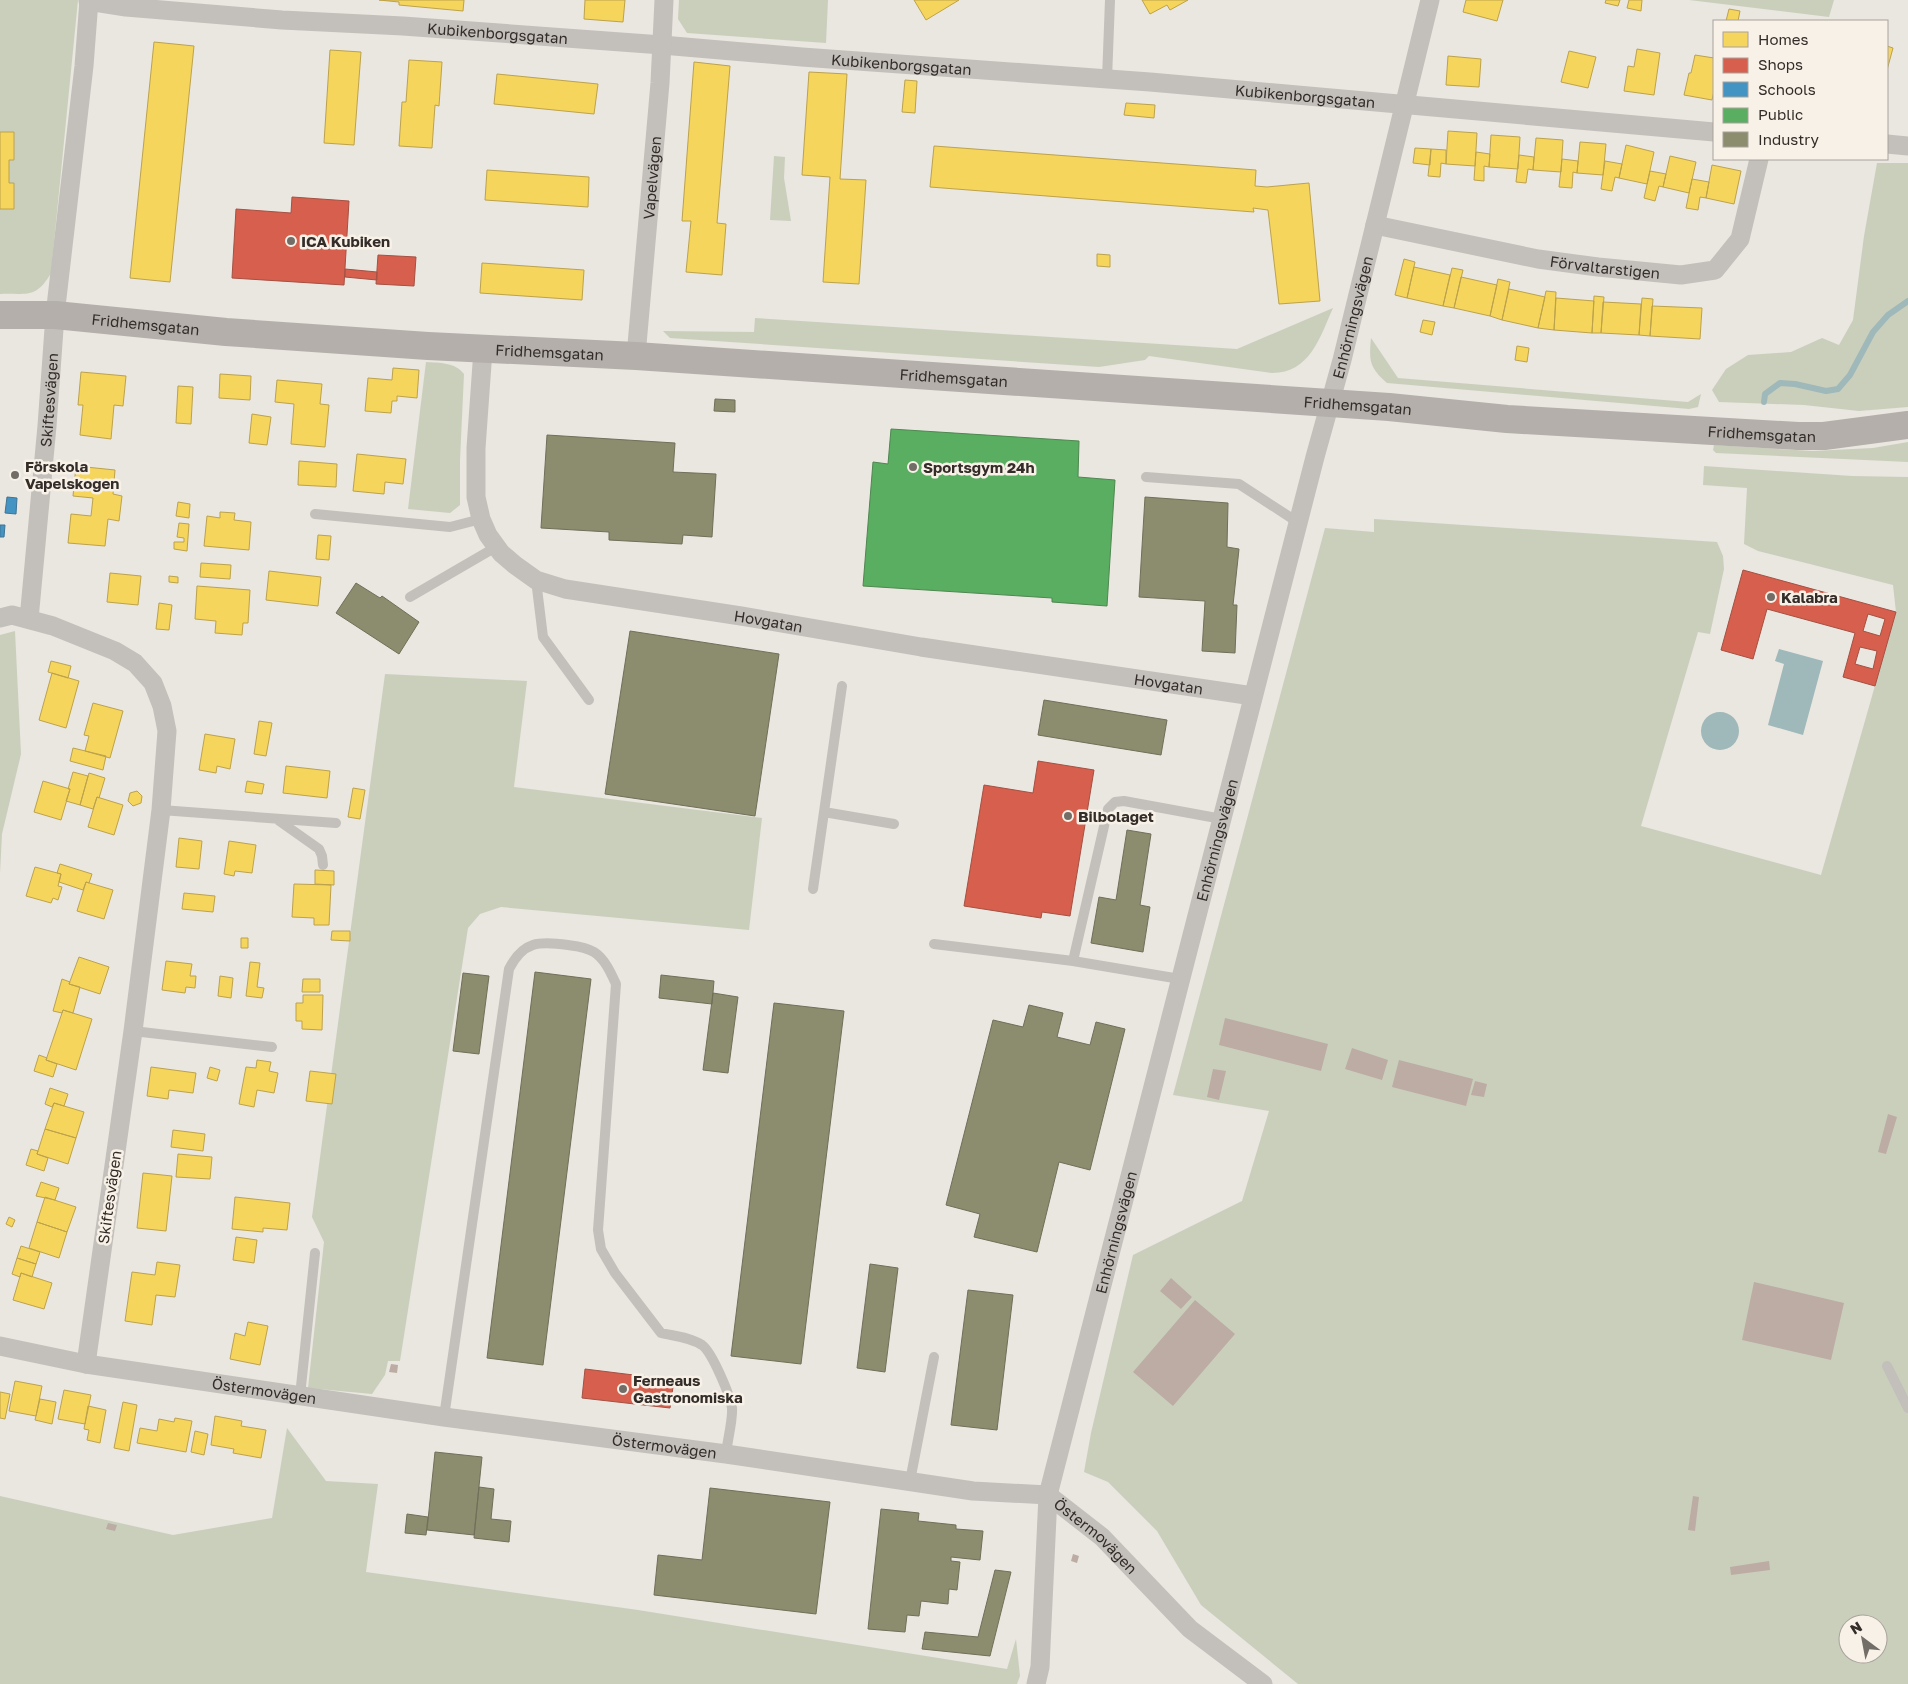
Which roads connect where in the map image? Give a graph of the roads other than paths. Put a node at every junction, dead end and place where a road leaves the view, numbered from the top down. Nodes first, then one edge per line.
1 (664, 0) edge
2 (1110, 0) edge
3 (1430, 0) edge
4 (89, 1) edge
5 (662, 45) junction
6 (1107, 79) junction
7 (1405, 104) junction
8 (1713, 132) edge
9 (1888, 144) edge
10 (1908, 146) edge
11 (1758, 160) edge
12 (1375, 225) junction
13 (0, 316) edge
14 (55, 316) junction
15 (482, 350) junction
16 (636, 356) junction
17 (1330, 403) junction
18 (1908, 425) edge
19 (1146, 477) dead end
20 (315, 514) dead end
21 (481, 519) junction
22 (1299, 524) junction
23 (496, 547) junction
24 (536, 580) junction
25 (410, 597) dead end
26 (0, 618) edge
27 (29, 619) junction
28 (842, 686) dead end
29 (1254, 696) junction
30 (589, 700) dead end
31 (161, 810) junction
32 (824, 812) junction
33 (1222, 819) junction
34 (278, 820) junction
35 (336, 823) dead end
36 (894, 824) dead end
37 (323, 865) dead end
38 (813, 889) dead end
39 (934, 944) dead end
40 (1073, 961) junction
41 (1180, 980) junction
42 (133, 1031) junction
43 (272, 1047) dead end
44 (315, 1253) dead end
45 (0, 1346) edge
46 (934, 1357) dead end
47 (86, 1364) junction
48 (1887, 1366) dead end
49 (300, 1396) junction
50 (1908, 1408) edge
51 (444, 1417) junction
52 (726, 1454) junction
53 (910, 1481) junction
54 (1048, 1495) junction
55 (1036, 1684) edge
56 (1263, 1684) edge

1 - 5 street, Vapelvägen
2 - 6 lane
3 - 7 street, Enhörningsvägen
4 - 5 street, Kubikenborgsgatan
4 - 14 street, Skiftesvägen
5 - 6 street, Kubikenborgsgatan
5 - 16 street, Vapelvägen
6 - 7 street, Kubikenborgsgatan
7 - 8 street, Kubikenborgsgatan
7 - 12 street, Enhörningsvägen
9 - 10 street
11 - 12 street, Förvaltarstigen
12 - 17 street, Enhörningsvägen
13 - 14 street, Fridhemsgatan
14 - 15 street, Fridhemsgatan
14 - 27 street, Skiftesvägen
15 - 16 street, Fridhemsgatan
15 - 21 street, Hovgatan
16 - 17 street, Fridhemsgatan
17 - 18 street, Fridhemsgatan
17 - 22 street, Enhörningsvägen
19 - 22 lane
20 - 21 lane
21 - 23 street, Hovgatan
22 - 29 street, Enhörningsvägen
23 - 24 street, Hovgatan
23 - 25 lane
24 - 29 street, Hovgatan
24 - 30 lane
26 - 27 street
27 - 31 street, Skiftesvägen
28 - 32 lane
29 - 33 street, Enhörningsvägen
31 - 34 lane
31 - 42 street, Skiftesvägen
32 - 36 lane
32 - 38 lane
33 - 40 lane
33 - 41 street, Enhörningsvägen
34 - 35 lane
34 - 37 lane
39 - 40 lane
40 - 41 lane
41 - 54 street, Enhörningsvägen
42 - 43 lane
42 - 47 street, Skiftesvägen
44 - 49 lane
45 - 47 street, Östermovägen
46 - 53 lane
47 - 49 street, Östermovägen
48 - 50 lane
49 - 51 street, Östermovägen
51 - 52 street, Östermovägen
51 - 52 lane
52 - 53 street, Östermovägen
53 - 54 street, Östermovägen
54 - 55 street, Enhörningsvägen
54 - 56 street, Östermovägen

